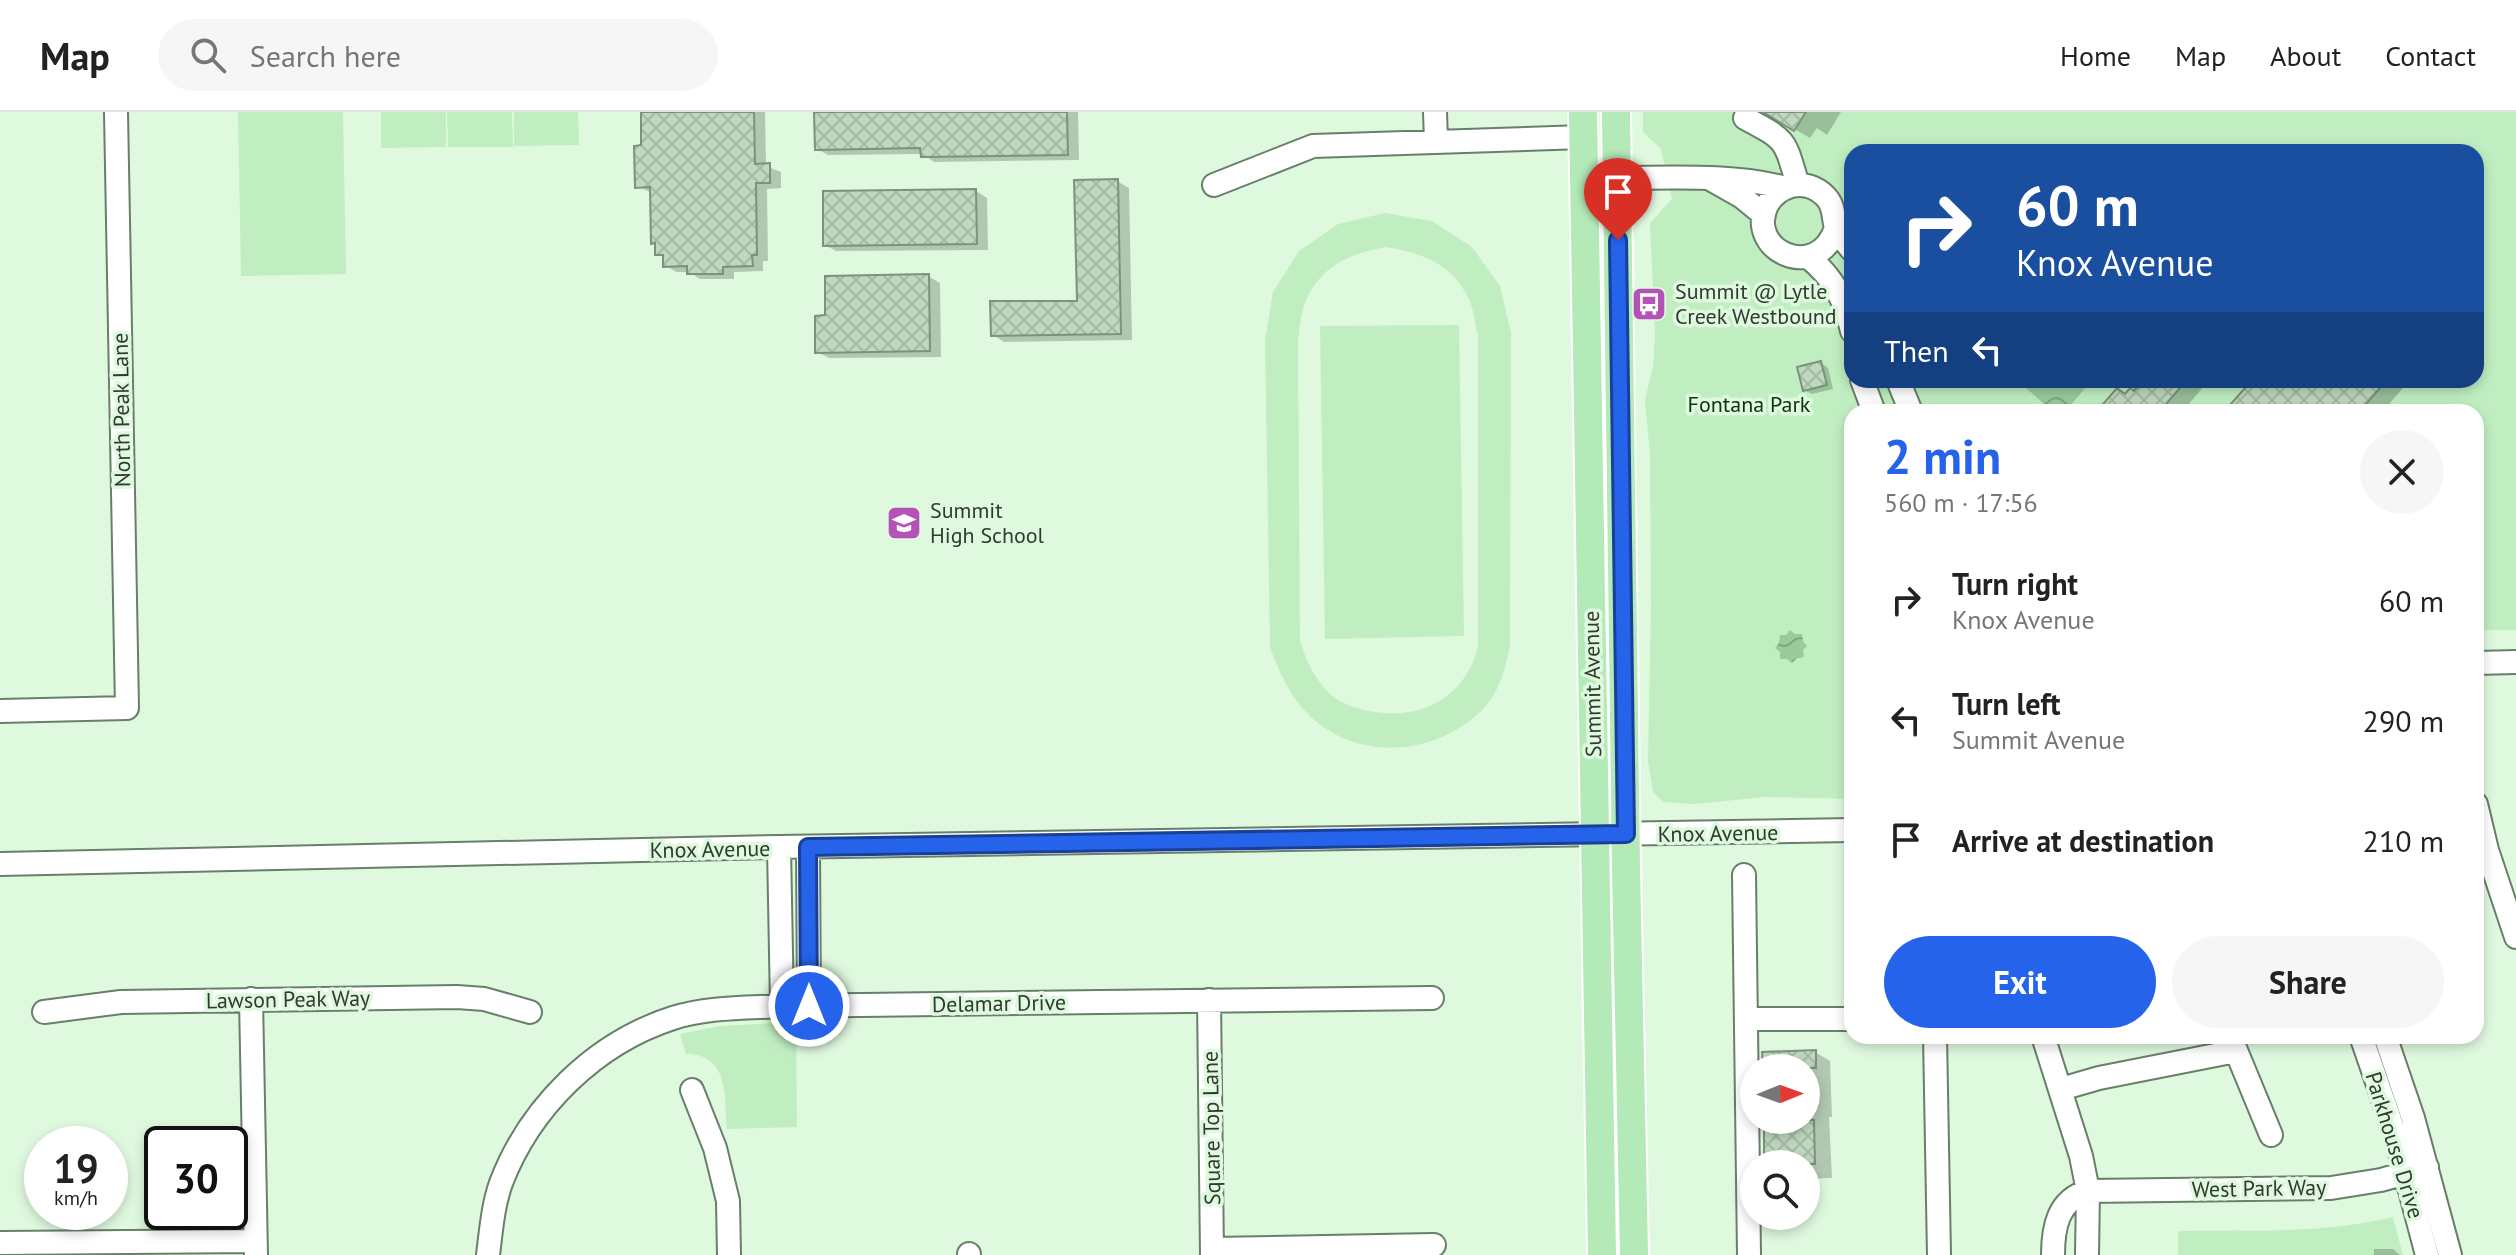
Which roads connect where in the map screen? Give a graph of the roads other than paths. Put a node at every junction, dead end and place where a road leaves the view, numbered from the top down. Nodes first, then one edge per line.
1 (116, 112) edge
2 (1435, 112) edge
3 (1616, 112) edge
4 (1745, 118) dead end
5 (1583, 125) edge
6 (1436, 140) junction
7 (1617, 178) junction
8 (1711, 180) junction
9 (1214, 185) dead end
10 (1792, 186) junction
11 (1764, 215) junction
12 (1836, 228) junction
13 (1844, 239) edge
14 (1808, 257) junction
15 (1844, 306) edge
16 (2516, 662) edge
17 (2484, 663) edge
18 (0, 711) edge
19 (1844, 830) edge
20 (1594, 834) junction
21 (1626, 834) junction
22 (2484, 837) edge
23 (779, 847) junction
24 (808, 847) junction
25 (0, 864) edge
26 (1744, 875) dead end
27 (2516, 937) edge
28 (1432, 998) dead end
29 (251, 999) junction
30 (1209, 1000) junction
31 (782, 1006) junction
32 (809, 1006) junction
33 (44, 1012) dead end
34 (530, 1012) dead end
35 (1746, 1019) junction
36 (1844, 1019) edge
37 (1935, 1044) edge
38 (2046, 1044) edge
39 (2233, 1044) edge
40 (2364, 1044) edge
41 (2387, 1044) edge
42 (2061, 1089) junction
43 (692, 1090) dead end
44 (2271, 1135) dead end
45 (2417, 1170) junction
46 (2088, 1191) junction
47 (0, 1243) edge
48 (1434, 1245) dead end
49 (256, 1248) edge
50 (1212, 1252) edge
51 (488, 1255) edge
52 (729, 1255) edge
53 (1602, 1255) edge
54 (1634, 1255) edge
55 (1749, 1255) edge
56 (1939, 1255) edge
57 (2053, 1255) edge
58 (2087, 1255) edge
59 (2427, 1255) edge
60 (2450, 1255) edge

1 - 18 street, North Peak Lane
2 - 6 street
3 - 7 main road, Summit Avenue
4 - 10 street
5 - 6 street
5 - 20 main road, Summit Avenue
6 - 9 street
7 - 8 street
7 - 21 main road, Summit Avenue
8 - 10 street
8 - 11 street
10 - 11 street
10 - 12 street
11 - 14 street
12 - 13 street
12 - 14 street
14 - 15 street
16 - 17 street
19 - 21 street, Knox Avenue
20 - 21 street, Knox Avenue
20 - 24 street, Knox Avenue
20 - 53 main road, Summit Avenue
21 - 54 main road, Summit Avenue
22 - 27 street
23 - 24 street, Knox Avenue
23 - 25 street, Knox Avenue
23 - 31 street
24 - 32 street
26 - 35 street
28 - 30 street, Delamar Drive
29 - 33 street, Lawson Peak Way
29 - 34 street, Lawson Peak Way
29 - 49 street
30 - 32 street, Delamar Drive
30 - 50 street, Square Top Lane
31 - 32 street, Delamar Drive
31 - 51 street, Delamar Drive
35 - 36 street
35 - 55 street
37 - 56 street
38 - 42 street
39 - 42 street
39 - 44 street
40 - 45 street, Parkhouse Drive
41 - 45 street, Parkhouse Drive
42 - 46 street
43 - 52 street
45 - 46 street, West Park Way
45 - 59 street, Parkhouse Drive
45 - 60 street, Parkhouse Drive
46 - 57 street
46 - 58 street
47 - 49 street
48 - 50 street

